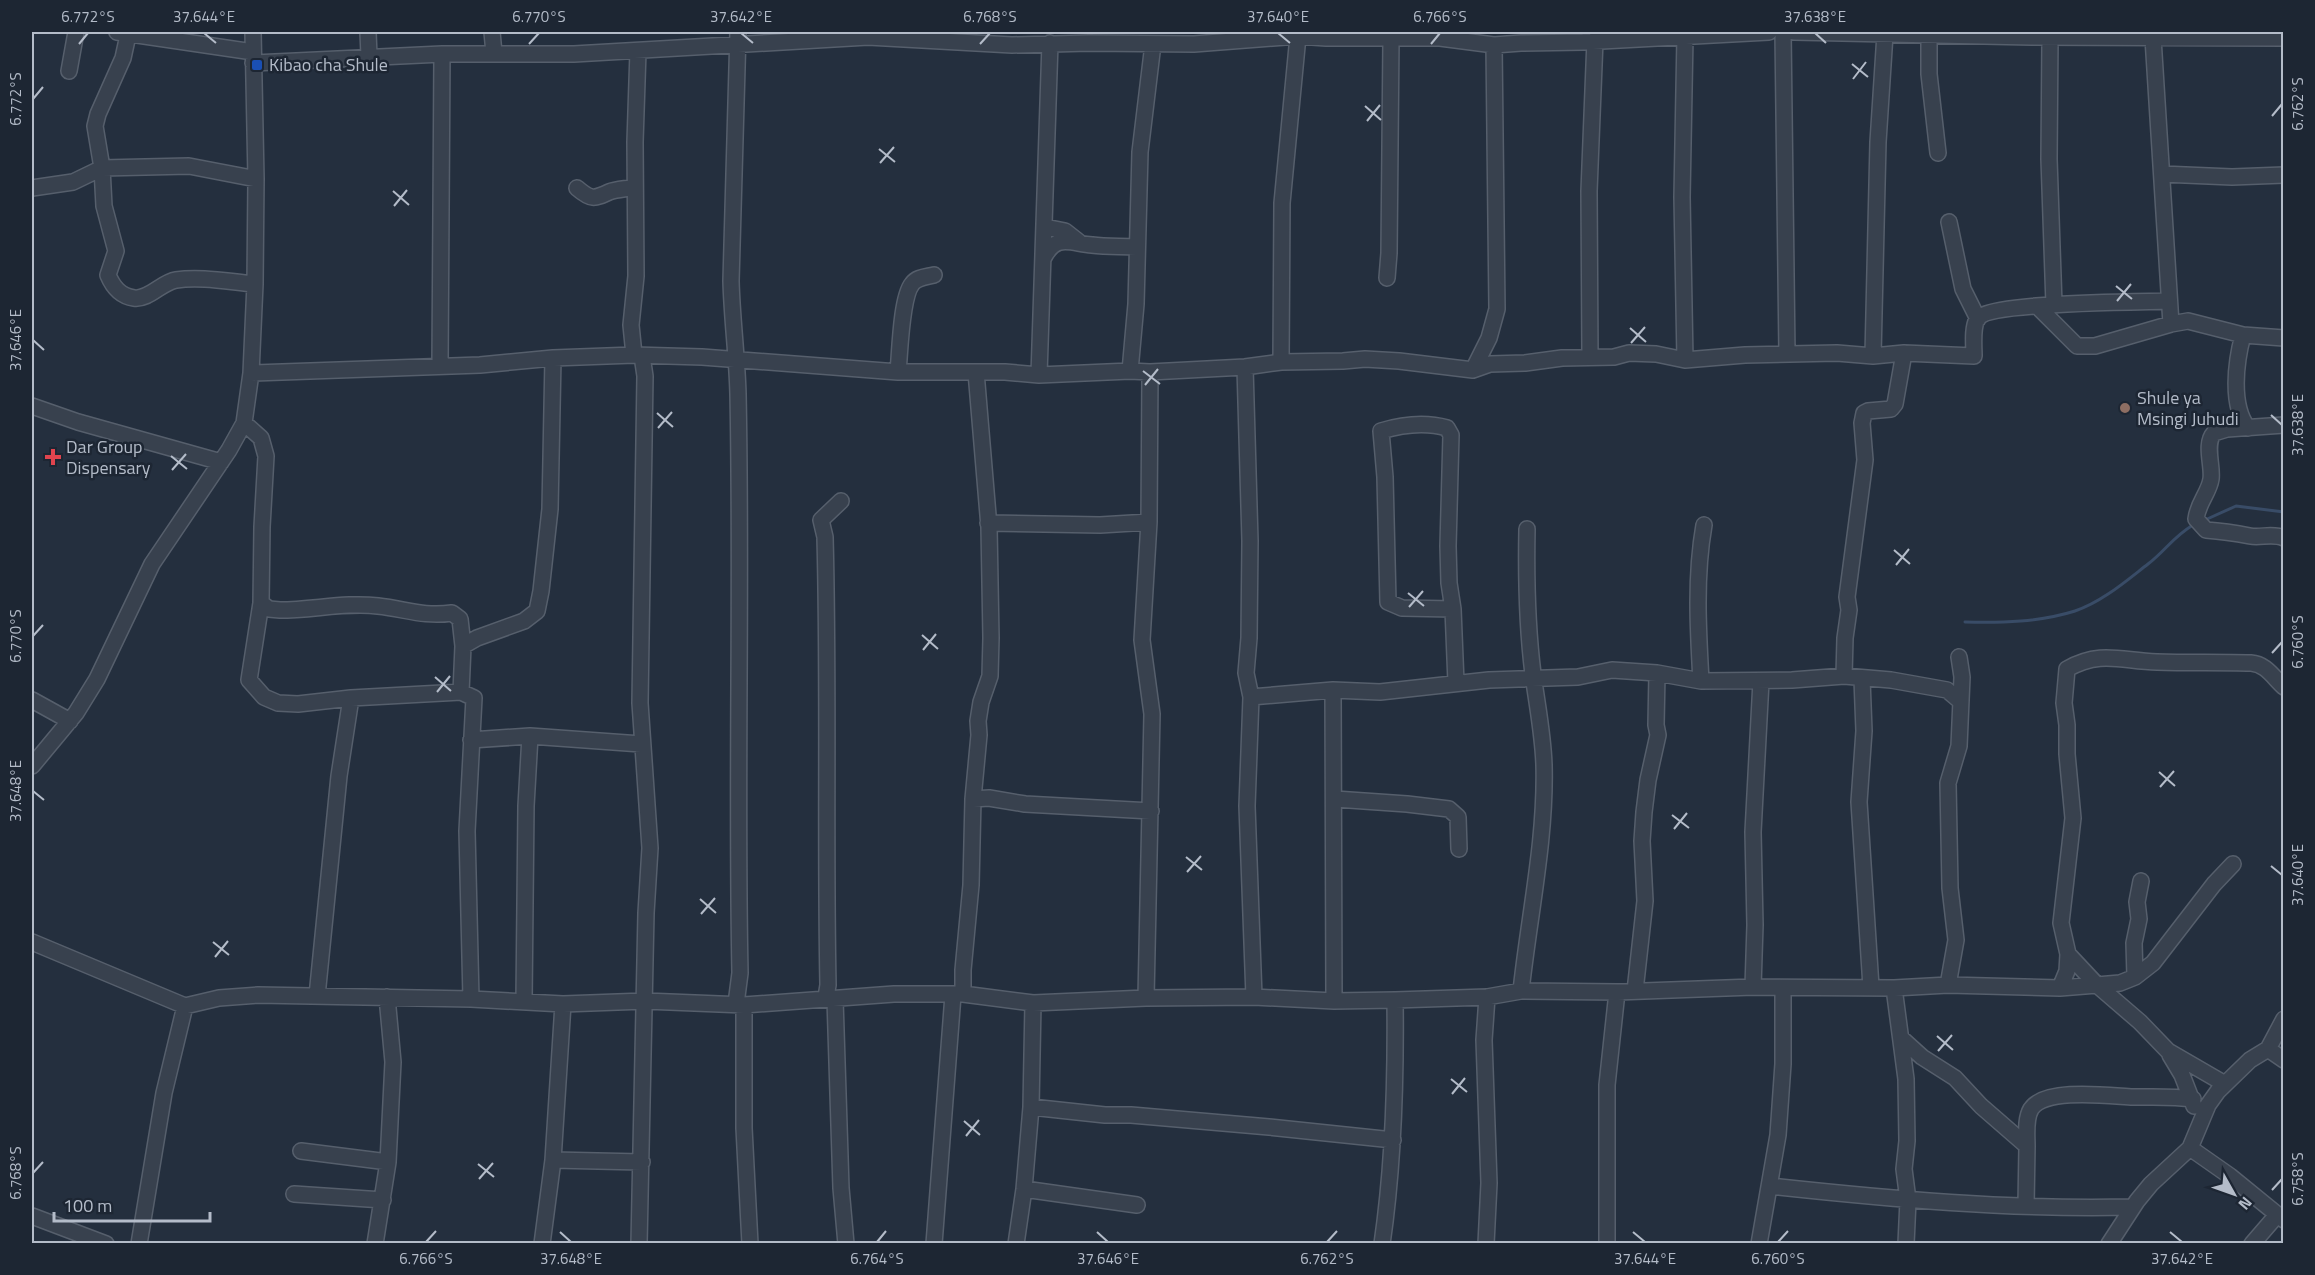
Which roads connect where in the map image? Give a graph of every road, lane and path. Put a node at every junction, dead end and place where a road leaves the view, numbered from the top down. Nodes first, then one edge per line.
1 (76, 32) edge
2 (253, 32) edge
3 (368, 32) edge
4 (492, 32) edge
5 (1769, 32) edge
6 (1783, 32) edge
7 (1794, 32) edge
8 (1831, 32) edge
9 (122, 33) edge
10 (867, 34) edge
11 (1885, 34) junction
12 (1932, 34) edge
13 (2031, 34) edge
14 (2133, 34) edge
15 (1326, 35) edge
16 (2215, 35) edge
17 (1298, 36) junction
18 (1685, 36) junction
19 (2279, 36) edge
20 (1090, 37) edge
21 (2050, 37) junction
22 (738, 38) edge
23 (1010, 38) edge
24 (1194, 38) edge
25 (2153, 38) junction
26 (1391, 39) junction
27 (1595, 40) junction
28 (1050, 43) junction
29 (1153, 44) junction
30 (1494, 45) junction
31 (638, 51) junction
32 (494, 53) junction
33 (442, 54) junction
34 (369, 56) junction
35 (253, 57) junction
36 (69, 71) dead end
37 (1938, 153) dead end
38 (102, 168) junction
39 (2162, 174) junction
40 (2283, 176) edge
41 (256, 179) junction
42 (32, 188) edge
43 (635, 188) junction
44 (577, 189) dead end
45 (1949, 222) dead end
46 (1044, 228) junction
47 (1079, 242) junction
48 (1137, 247) junction
49 (1042, 259) junction
50 (934, 275) dead end
51 (1387, 278) dead end
52 (255, 284) junction
53 (2168, 301) junction
54 (2054, 305) junction
55 (2037, 306) junction
56 (1977, 318) junction
57 (2171, 324) junction
58 (2243, 335) junction
59 (2283, 338) edge
60 (1904, 353) junction
61 (1787, 354) junction
62 (638, 355) junction
63 (1873, 356) junction
64 (1590, 357) junction
65 (553, 358) junction
66 (1685, 360) junction
67 (737, 361) junction
68 (1281, 362) junction
69 (440, 366) junction
70 (1245, 367) junction
71 (1473, 370) junction
72 (1130, 371) junction
73 (898, 372) junction
74 (976, 372) junction
75 (1150, 372) junction
76 (251, 373) junction
77 (1039, 375) junction
78 (32, 406) edge
79 (2238, 411) junction
80 (244, 423) junction
81 (2283, 426) edge
82 (2248, 428) junction
83 (2227, 429) junction
84 (221, 462) junction
85 (841, 501) dead end
86 (1149, 522) junction
87 (988, 523) junction
88 (1704, 525) dead end
89 (1527, 529) dead end
90 (2283, 538) edge
91 (261, 603) junction
92 (1453, 609) junction
93 (463, 646) junction
94 (1959, 657) dead end
95 (1657, 673) junction
96 (1844, 676) junction
97 (1533, 677) junction
98 (1862, 679) junction
99 (1701, 681) junction
100 (1761, 681) junction
101 (1456, 683) junction
102 (2283, 687) edge
103 (1333, 690) junction
104 (461, 692) junction
105 (1251, 697) junction
106 (351, 698) junction
107 (32, 700) edge
108 (1960, 701) junction
109 (70, 721) junction
110 (530, 736) junction
111 (471, 741) junction
112 (641, 744) junction
113 (32, 766) edge
114 (973, 799) junction
115 (1335, 799) junction
116 (1151, 811) junction
117 (1459, 849) dead end
118 (2233, 864) dead end
119 (2141, 881) dead end
120 (32, 942) edge
121 (2068, 954) junction
122 (2135, 977) junction
123 (2097, 985) junction
124 (1948, 986) junction
125 (1753, 987) junction
126 (1871, 987) junction
127 (1783, 988) junction
128 (1894, 988) junction
129 (2061, 988) junction
130 (1521, 991) junction
131 (1635, 991) junction
132 (1617, 992) junction
133 (958, 995) junction
134 (317, 996) junction
135 (387, 997) junction
136 (1254, 997) junction
137 (1487, 997) junction
138 (831, 998) junction
139 (1146, 998) junction
140 (471, 999) junction
141 (1395, 1000) junction
142 (524, 1001) junction
143 (645, 1001) junction
144 (1334, 1001) junction
145 (1033, 1003) junction
146 (563, 1004) junction
147 (740, 1004) junction
148 (185, 1006) junction
149 (2283, 1019) edge
150 (1901, 1038) junction
151 (2268, 1048) junction
152 (2168, 1051) junction
153 (2283, 1060) edge
154 (2225, 1084) junction
155 (2193, 1099) junction
156 (1031, 1107) junction
157 (2197, 1130) junction
158 (1393, 1140) junction
159 (2027, 1146) junction
160 (2190, 1148) junction
161 (302, 1151) dead end
162 (553, 1160) junction
163 (388, 1162) junction
164 (642, 1162) junction
165 (1770, 1186) junction
166 (1024, 1189) junction
167 (294, 1194) dead end
168 (383, 1200) junction
169 (1908, 1200) junction
170 (1137, 1205) dead end
171 (2026, 1206) junction
172 (2132, 1207) junction
173 (32, 1216) edge
174 (2280, 1218) edge
175 (106, 1244) edge
176 (139, 1244) edge
177 (375, 1244) edge
178 (542, 1244) edge
179 (639, 1244) edge
180 (750, 1244) edge
181 (846, 1244) edge
182 (934, 1244) edge
183 (1016, 1244) edge
184 (1382, 1244) edge
185 (1486, 1244) edge
186 (1606, 1244) edge
187 (1758, 1244) edge
188 (1906, 1244) edge
189 (2109, 1244) edge
190 (2252, 1244) edge

1 - 36 street
2 - 35 street
3 - 34 street
4 - 32 street
5 - 18 street
6 - 61 street
7 - 8 street
8 - 11 street
9 - 35 street
9 - 38 street
10 - 22 street
10 - 23 street
11 - 12 street
11 - 63 street
12 - 13 street
12 - 37 street
13 - 21 street
14 - 21 street
14 - 25 street
15 - 17 street
15 - 26 street
16 - 19 street
16 - 25 street
17 - 24 street
17 - 68 street
18 - 27 street
18 - 66 street
20 - 28 street
20 - 29 street
21 - 54 street
22 - 31 street
22 - 67 street
23 - 28 street
24 - 29 street
25 - 39 street
26 - 30 street
26 - 51 street
27 - 30 street
27 - 64 street
28 - 46 street
29 - 48 street
30 - 71 street
31 - 32 street
31 - 43 street
32 - 33 street
33 - 34 street
33 - 69 street
34 - 35 street
35 - 41 street
38 - 41 street
38 - 42 street
38 - 52 street
39 - 40 street
39 - 53 street
41 - 52 street
43 - 44 street
43 - 62 street
45 - 56 street
46 - 47 street
46 - 49 street
47 - 48 street
47 - 49 street
48 - 72 street
49 - 77 street
50 - 73 street
52 - 76 street
53 - 54 street
53 - 57 street
54 - 55 street
55 - 56 street
55 - 57 street
56 - 60 street
57 - 58 street
58 - 59 street
58 - 79 street
60 - 63 street
60 - 96 street
61 - 63 street
61 - 66 street
62 - 65 street
62 - 67 street
62 - 112 street
64 - 66 street
64 - 71 street
65 - 69 street
65 - 93 street
67 - 73 street
67 - 147 street
68 - 70 street
68 - 71 street
69 - 76 street
70 - 75 street
70 - 105 street
72 - 75 street
72 - 77 street
73 - 74 street
74 - 77 street
74 - 87 street
75 - 86 street
76 - 80 street
78 - 84 street
79 - 82 street
79 - 83 street
80 - 84 street
80 - 91 street
81 - 82 street
82 - 83 street
83 - 90 street
84 - 109 street
85 - 138 street
86 - 87 street
86 - 116 street
87 - 114 street
88 - 99 street
89 - 97 street
91 - 93 street
91 - 106 street
92 - 92 street
92 - 101 street
93 - 104 street
94 - 108 street
95 - 97 street
95 - 99 street
95 - 131 street
96 - 98 street
96 - 100 street
97 - 101 street
97 - 130 street
98 - 108 street
98 - 126 street
99 - 100 street
100 - 125 street
101 - 103 street
102 - 121 street
103 - 105 street
103 - 115 street
104 - 106 street
104 - 111 street
105 - 136 street
106 - 134 street
107 - 109 street
108 - 124 street
109 - 113 street
110 - 111 street
110 - 112 street
110 - 142 street
111 - 140 street
112 - 143 street
114 - 116 street
114 - 133 street
115 - 117 street
115 - 144 street
116 - 139 street
118 - 122 street
119 - 122 street
120 - 148 street
121 - 123 street
121 - 129 street
122 - 123 street
123 - 129 street
123 - 152 street
124 - 128 street
124 - 129 street
125 - 127 street
125 - 131 street
126 - 127 street
126 - 128 street
127 - 165 street
128 - 150 street
130 - 132 street
130 - 137 street
131 - 132 street
132 - 186 street
133 - 138 street
133 - 145 street
133 - 182 street
134 - 135 street
134 - 148 street
135 - 140 street
135 - 163 street
136 - 139 street
136 - 144 street
137 - 141 street
137 - 185 street
138 - 147 street
138 - 181 street
139 - 145 street
140 - 142 street
141 - 144 street
141 - 158 street
142 - 146 street
143 - 146 street
143 - 147 street
143 - 164 street
145 - 156 street
146 - 162 street
147 - 180 street
148 - 176 street
149 - 151 street
150 - 159 street
150 - 169 street
151 - 153 street
151 - 154 street
152 - 154 street
152 - 155 street
154 - 157 street
155 - 157 street
155 - 159 street
156 - 158 street
156 - 166 street
157 - 160 street
158 - 184 street
159 - 171 street
160 - 172 street
160 - 174 street
161 - 163 street
162 - 164 street
162 - 178 street
163 - 168 street
164 - 179 street
165 - 169 street
165 - 187 street
166 - 170 street
166 - 183 street
167 - 168 street
168 - 177 street
169 - 171 street
169 - 188 street
171 - 172 street
172 - 189 street
173 - 175 street
174 - 190 street

